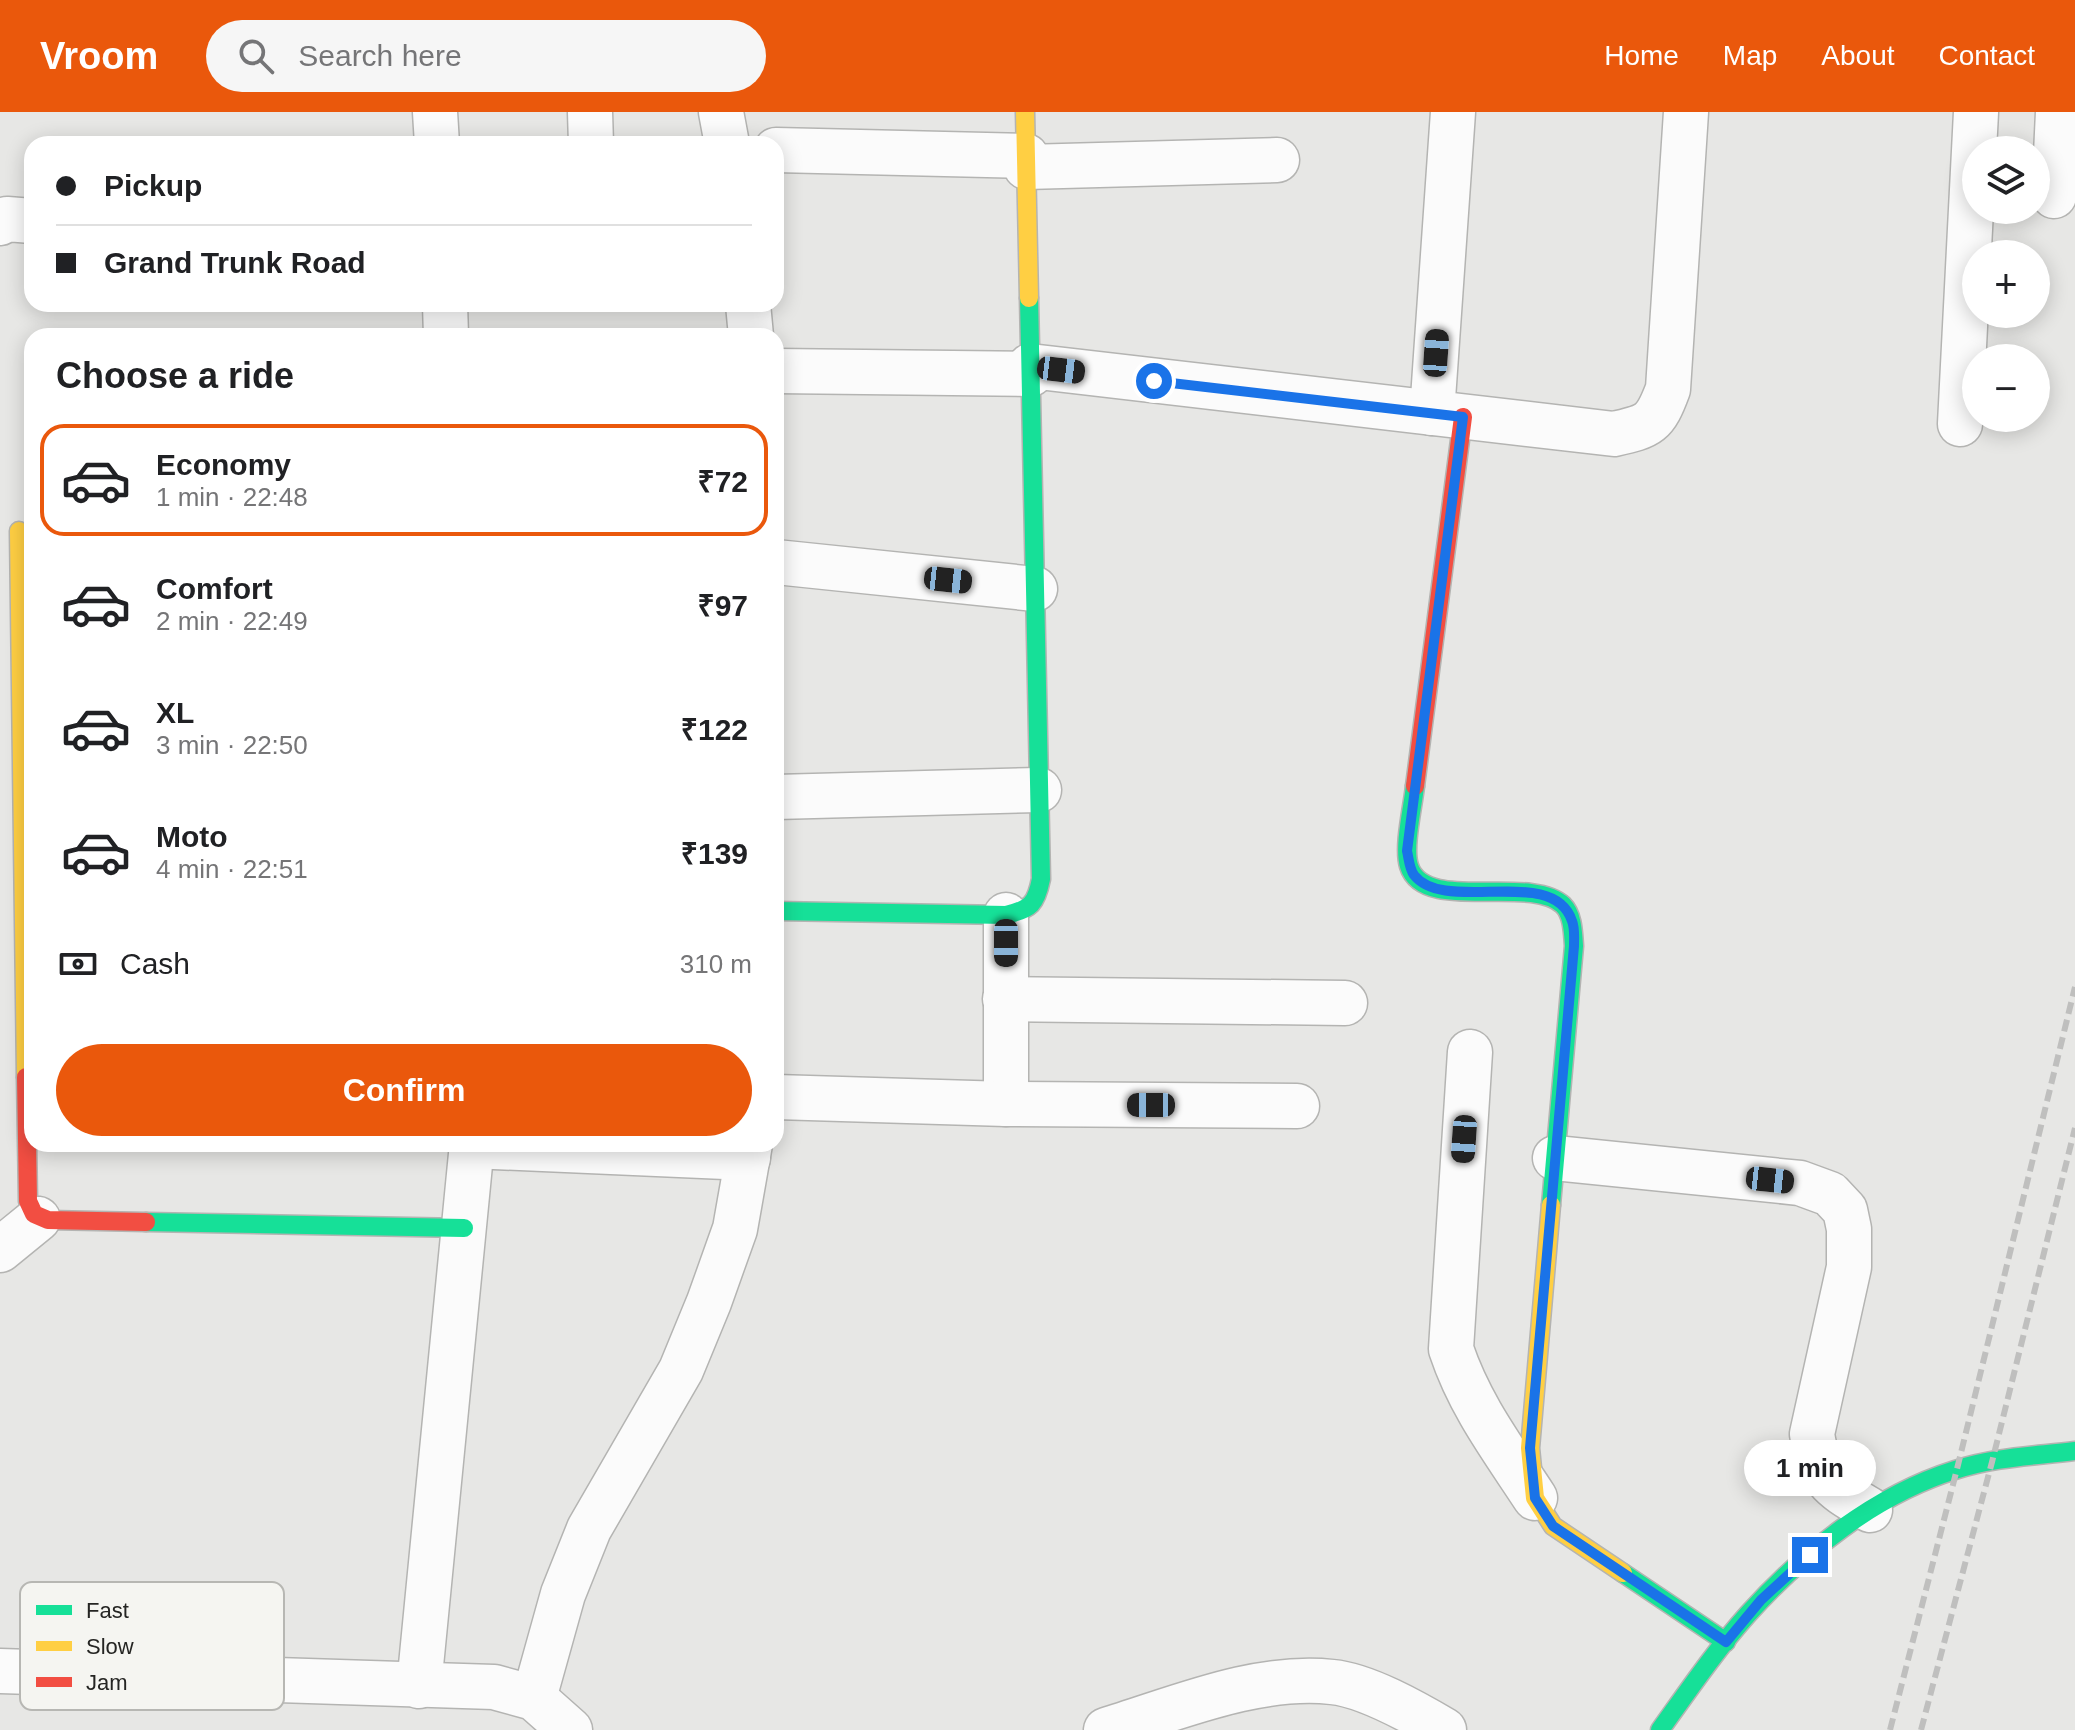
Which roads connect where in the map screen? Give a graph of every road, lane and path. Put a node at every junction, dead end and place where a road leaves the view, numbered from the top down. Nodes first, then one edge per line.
1 (435, 112) edge
2 (590, 112) edge
3 (721, 112) edge
4 (1025, 112) edge
5 (1453, 112) edge
6 (1686, 112) edge
7 (1976, 112) edge
8 (2058, 112) edge
9 (436, 136) edge
10 (591, 136) edge
11 (726, 136) edge
12 (784, 150) edge
13 (1277, 160) dead end
14 (1026, 162) junction
15 (2054, 196) dead end
16 (1030, 370) junction
17 (784, 371) edge
18 (1448, 415) junction
19 (1960, 424) dead end
20 (17, 531) edge
21 (784, 563) edge
22 (1035, 589) junction
23 (1039, 790) junction
24 (784, 797) edge
25 (12, 889) edge
26 (784, 911) edge
27 (1006, 915) junction
28 (1005, 999) junction
29 (1345, 1003) dead end
30 (1470, 1052) dead end
31 (784, 1097) edge
32 (1006, 1104) junction
33 (1297, 1106) dead end
34 (24, 1123) edge
35 (25, 1152) edge
36 (471, 1152) edge
37 (749, 1152) edge
38 (1555, 1158) junction
39 (38, 1219) junction
40 (464, 1228) junction
41 (0, 1250) edge
42 (2075, 1451) edge
43 (1535, 1498) junction
44 (1870, 1510) junction
45 (1726, 1642) junction
46 (0, 1671) edge
47 (20, 1672) edge
48 (284, 1681) edge
49 (419, 1686) junction
50 (534, 1698) junction
51 (570, 1730) edge
52 (1106, 1730) edge
53 (1444, 1730) edge
54 (1660, 1730) edge

1 - 9 street
2 - 10 street
3 - 11 street
4 - 14 street
5 - 18 street
6 - 18 street
7 - 19 street
8 - 15 street
12 - 14 street
13 - 14 street
14 - 16 street
16 - 17 street
16 - 18 street
16 - 22 street
18 - 38 street
20 - 25 street
21 - 22 street
22 - 23 street
23 - 24 street
23 - 27 street
25 - 34 street
26 - 27 street
27 - 28 street
28 - 29 street
28 - 32 street
30 - 43 street
31 - 32 street
32 - 33 street
35 - 39 street
36 - 40 street
37 - 50 street
38 - 43 street
38 - 44 street
39 - 40 street
39 - 41 street
40 - 49 street
42 - 44 street
43 - 45 street
44 - 45 street
45 - 54 street
46 - 47 street
48 - 49 street
49 - 50 street
50 - 51 street
52 - 53 street

